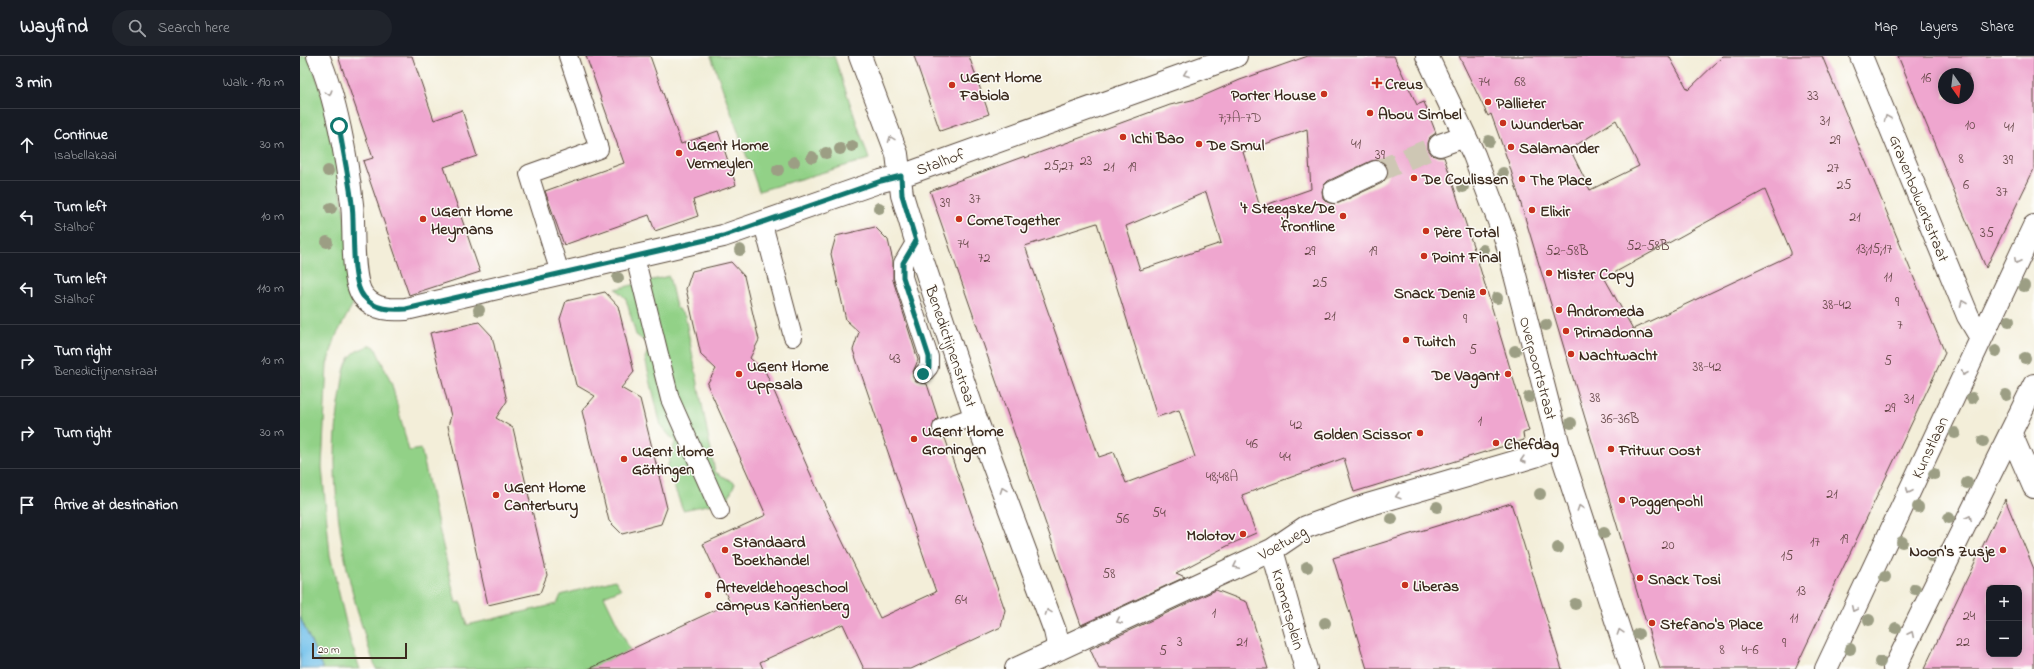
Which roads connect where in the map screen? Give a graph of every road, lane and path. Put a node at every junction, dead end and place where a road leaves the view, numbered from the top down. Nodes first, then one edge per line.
1 (318, 56) edge
2 (568, 56) edge
3 (860, 56) edge
4 (1236, 56) edge
5 (1427, 56) edge
6 (1861, 56) edge
7 (1466, 136) junction
8 (1440, 146) tunnel mouth
9 (1376, 172) tunnel mouth
10 (901, 176) junction
11 (1334, 192) dead end
12 (763, 224) junction
13 (2034, 226) edge
14 (916, 241) junction
15 (635, 257) junction
16 (560, 273) junction
17 (793, 337) dead end
18 (1981, 338) junction
19 (923, 374) dead end
20 (2034, 385) edge
21 (975, 416) junction
22 (942, 428) dead end
23 (2011, 434) junction
24 (1559, 446) junction
25 (2034, 487) edge
26 (720, 511) dead end
27 (1272, 550) junction
28 (1059, 649) junction
29 (1016, 669) edge
30 (1306, 669) edge
31 (1632, 669) edge
32 (1826, 669) edge
33 (1894, 669) edge

1 -> 16 street, Stalhof
2 - 16 lane
10 -> 3 street, Benedictijnenstraat
4 -> 10 street, Stalhof
5 - 7 street, Overpoortstraat
18 -> 6 street, Gravenbolwerkstraat
7 - 8 street
7 - 24 street, Overpoortstraat
9 - 11 street
10 - 12 street, Stalhof
10 - 14 street, Benedictijnenstraat
12 - 15 street, Stalhof
12 - 17 lane
13 -> 18 street, Kunstlaan
14 - 19 lane
14 - 21 street, Benedictijnenstraat
15 - 16 street, Stalhof
15 - 26 lane
18 -> 32 street, Kunstlaan
20 - 23 street
21 - 22 lane
28 -> 21 street, Benedictijnenstraat
23 - 25 street
33 -> 23 street
24 -> 27 street, Voetweg
31 -> 24 street, Overpoortstraat
27 -> 28 street, Voetweg
27 - 30 street, Kramersplein
28 - 29 street, Voetweg

